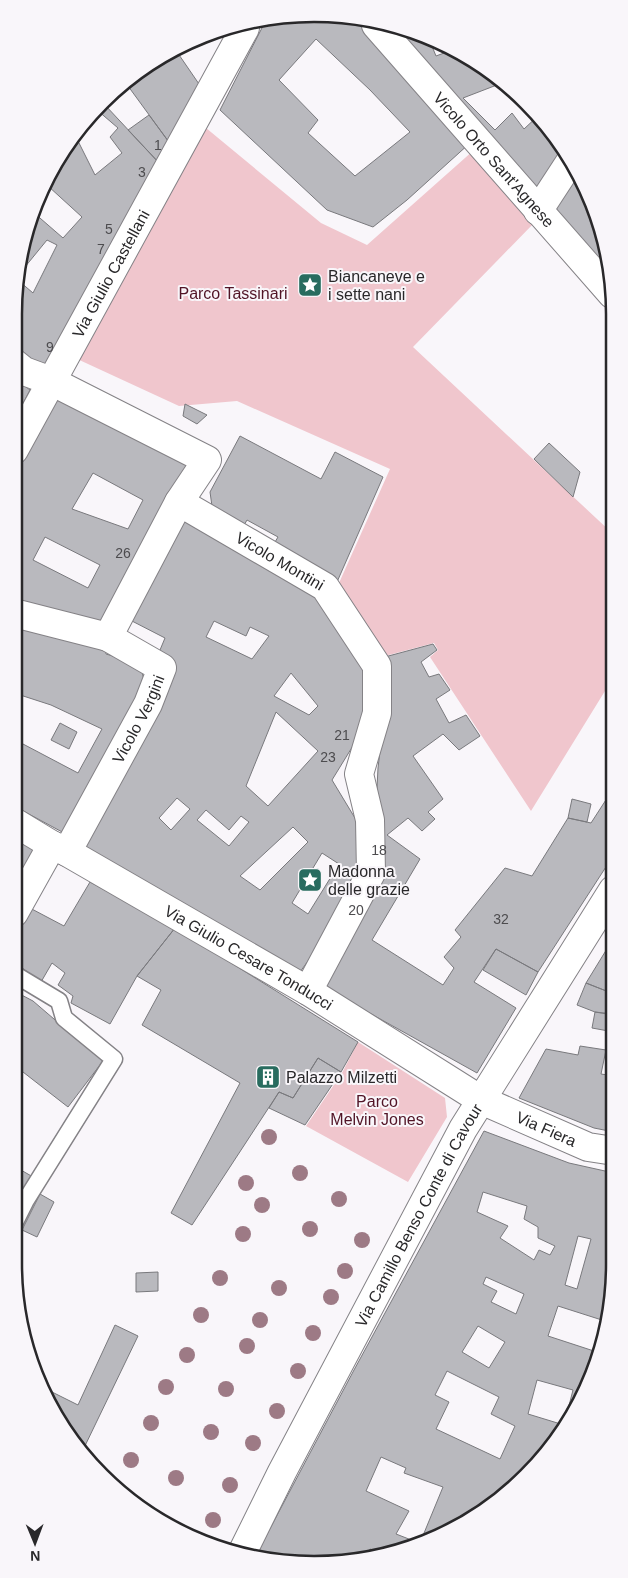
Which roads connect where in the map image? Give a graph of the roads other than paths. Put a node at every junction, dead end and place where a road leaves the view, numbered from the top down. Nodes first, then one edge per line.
1 (380, 30) edge
2 (243, 31) edge
3 (566, 168) edge
4 (538, 211) junction
5 (604, 285) edge
6 (22, 369) edge
7 (51, 381) junction
8 (22, 435) edge
9 (179, 502) junction
10 (22, 615) edge
11 (108, 637) junction
12 (22, 827) edge
13 (59, 849) junction
14 (22, 901) edge
15 (606, 901) edge
16 (22, 979) edge
17 (308, 990) junction
18 (481, 1100) junction
19 (606, 1150) edge
20 (22, 1208) edge
21 (245, 1547) edge

1 - 4 street, Vicolo Orto Sant'Agnese
2 - 7 street, Via Giulio Castellani
3 - 4 street
4 - 5 street, Vicolo Orto Sant'Agnese
6 - 7 street
7 - 8 street, Via Giulio Castellani
7 - 9 street
9 - 11 street
9 - 17 street, Vicolo Montini
10 - 11 street
11 - 13 street, Vicolo Vergini
12 - 13 street, Via Giulio Cesare Tonducci
13 - 14 street
13 - 17 street, Via Giulio Cesare Tonducci
15 - 18 street, Via Camillo Benso Conte di Cavour
16 - 20 lane
17 - 18 street, Via Giulio Cesare Tonducci
18 - 19 street, Via Fiera
18 - 21 street, Via Camillo Benso Conte di Cavour

